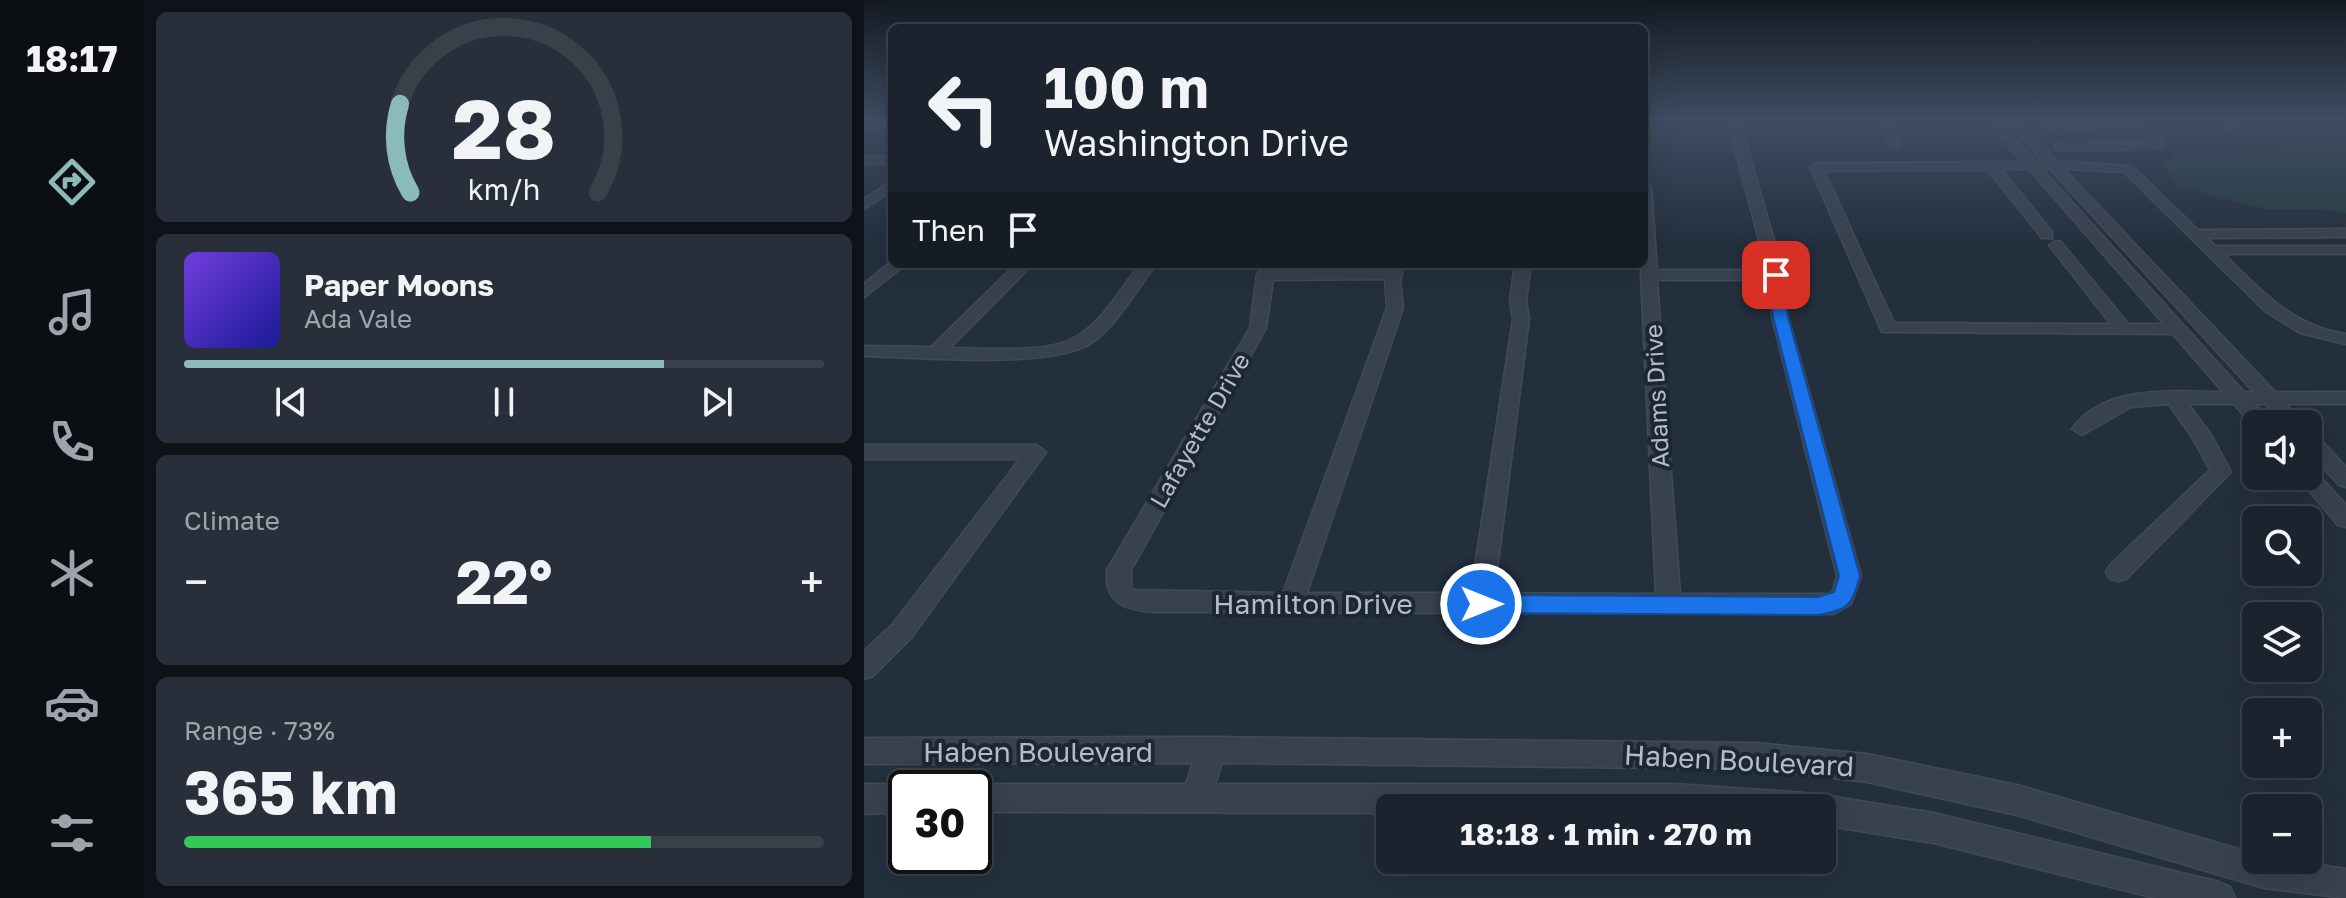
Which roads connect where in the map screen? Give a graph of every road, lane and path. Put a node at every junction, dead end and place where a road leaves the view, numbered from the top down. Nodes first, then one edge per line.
1 (1745, 161) edge
2 (2029, 161) edge
3 (2049, 161) edge
4 (2033, 165) junction
5 (2053, 165) junction
6 (1992, 166) junction
7 (888, 188) edge
8 (864, 205) edge
9 (2346, 233) edge
10 (2195, 234) junction
11 (2211, 250) junction
12 (2346, 250) edge
13 (1648, 257) edge
14 (893, 268) edge
15 (1021, 268) edge
16 (1145, 268) edge
17 (1522, 268) edge
18 (1395, 269) edge
19 (1268, 270) edge
20 (1649, 275) junction
21 (1776, 275) junction
22 (864, 292) edge
23 (2123, 328) junction
24 (2178, 329) junction
25 (2346, 339) edge
26 (864, 351) edge
27 (937, 351) junction
28 (2174, 398) junction
29 (2346, 398) edge
30 (2240, 399) junction
31 (2271, 399) junction
32 (2250, 410) edge
33 (2281, 410) edge
34 (2082, 429) dead end
35 (864, 452) edge
36 (2322, 454) edge
37 (2346, 480) edge
38 (2320, 490) edge
39 (2346, 519) edge
40 (2118, 572) dead end
41 (1119, 592) joint
42 (1291, 603) junction
43 (1481, 604) junction
44 (1669, 605) junction
45 (902, 631) junction
46 (864, 646) edge
47 (864, 668) edge
48 (1212, 750) junction
49 (864, 751) edge
50 (1196, 797) junction
51 (888, 798) edge
52 (992, 798) edge
53 (1376, 798) edge
54 (864, 799) edge
55 (1836, 812) edge
56 (2346, 885) edge
57 (2219, 898) edge

1 - 21 street
2 - 4 street
3 - 5 street
4 - 5 street
4 - 6 street
4 - 24 street
5 - 10 street
5 - 31 street
6 - 23 street
6 - 23 street
7 - 8 street
9 - 10 street
10 - 11 street
11 - 12 street
11 - 25 street
13 - 20 street, Adams Drive
14 - 22 street
15 - 27 street
16 - 27 street
17 - 43 street
18 - 19 street
18 - 42 street
19 - 41 street, Lafayette Drive
20 - 21 street
20 - 44 street, Adams Drive
21 - 44 street, Hamilton Drive
23 - 24 street
24 - 30 street
26 - 27 street
28 - 30 street
28 - 34 street
28 - 40 street
29 - 31 street
30 - 31 street
30 - 32 street
31 - 33 street
35 - 45 street
36 - 37 street
38 - 39 street
41 - 42 street, Hamilton Drive
42 - 43 street, Hamilton Drive
43 - 44 street, Hamilton Drive
45 - 46 street
45 - 47 street
48 - 49 street, Haben Boulevard
48 - 50 street
48 - 56 street, Haben Boulevard
50 - 52 street, Haben Boulevard
50 - 53 street, Haben Boulevard
51 - 54 street, Haben Boulevard
55 - 57 street, Haben Boulevard

